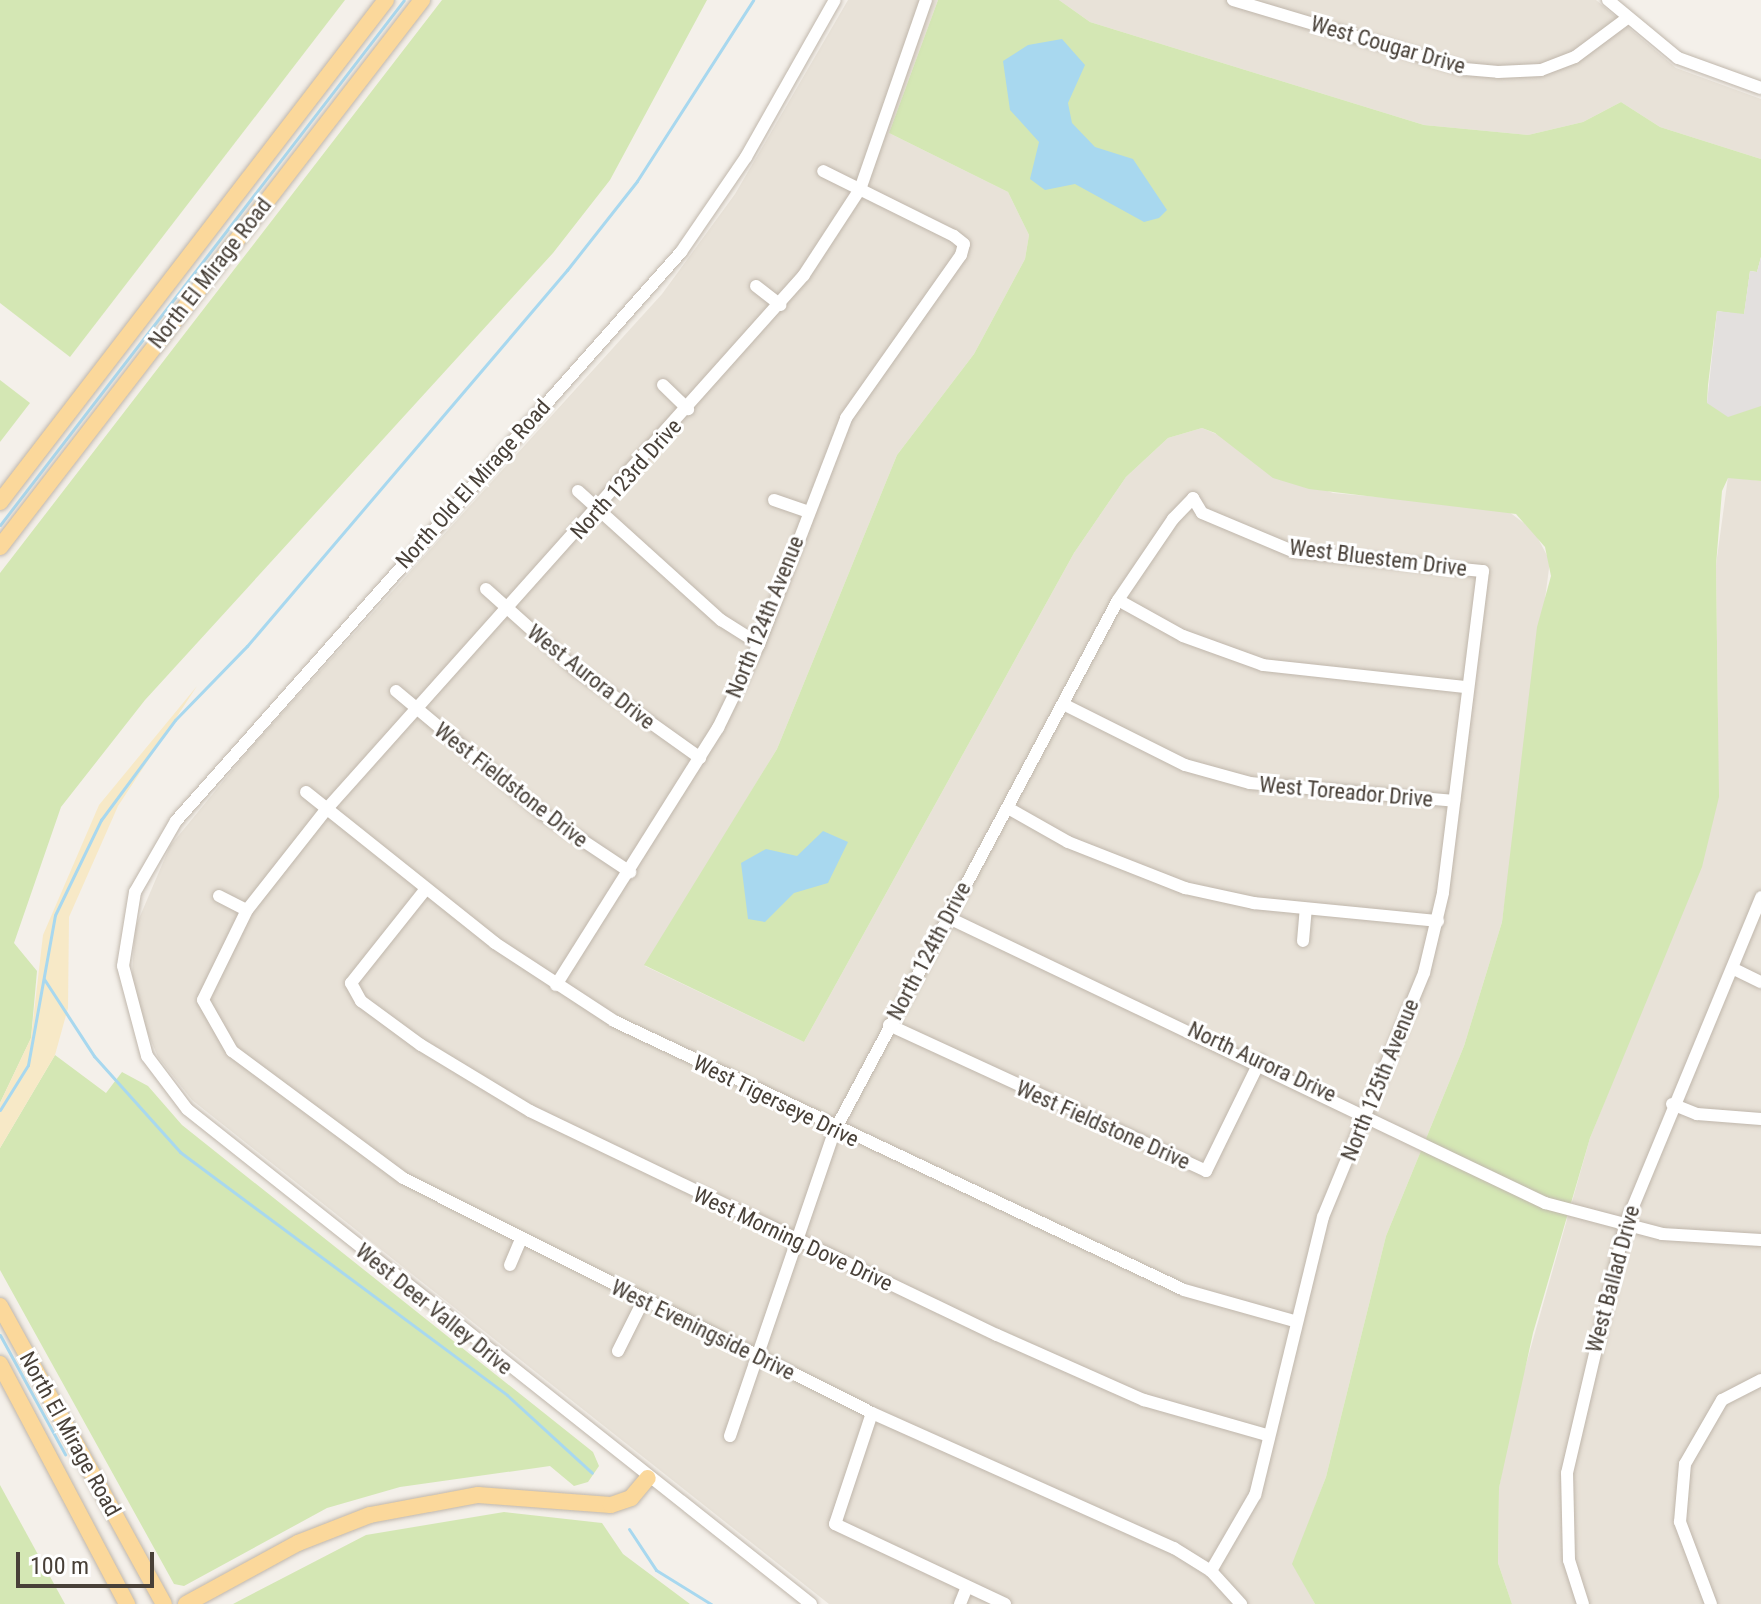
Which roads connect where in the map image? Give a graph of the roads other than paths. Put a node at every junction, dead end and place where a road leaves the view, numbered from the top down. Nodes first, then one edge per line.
1 (386, 0) edge
2 (422, 0) edge
3 (835, 0) edge
4 (926, 0) edge
5 (1233, 0) edge
6 (1608, 0) edge
7 (1626, 19) junction
8 (1761, 88) edge
9 (823, 171) dead end
10 (860, 189) junction
11 (756, 286) dead end
12 (780, 305) junction
13 (663, 385) dead end
14 (688, 409) junction
15 (578, 491) dead end
16 (1193, 498) joint
17 (774, 500) dead end
18 (0, 502) edge
19 (599, 510) junction
20 (808, 512) junction
21 (0, 547) edge
22 (1483, 571) joint
23 (486, 589) dead end
24 (1118, 600) junction
25 (509, 610) junction
26 (759, 644) junction
27 (1466, 687) junction
28 (396, 691) dead end
29 (1063, 704) junction
30 (417, 711) junction
31 (700, 758) junction
32 (306, 792) dead end
33 (1454, 801) junction
34 (1008, 808) junction
35 (325, 811) junction
36 (630, 872) junction
37 (425, 890) junction
38 (219, 896) dead end
39 (1761, 897) edge
40 (1306, 909) junction
41 (247, 910) junction
42 (949, 918) junction
43 (1438, 921) junction
44 (1303, 941) dead end
45 (123, 966) joint
46 (1734, 969) junction
47 (1761, 982) edge
48 (556, 985) junction
49 (203, 1000) joint
50 (889, 1025) junction
51 (1260, 1061) junction
52 (1672, 1104) junction
53 (1368, 1112) junction
54 (1761, 1119) edge
55 (835, 1130) junction
56 (1625, 1226) junction
57 (1761, 1240) edge
58 (796, 1241) junction
59 (520, 1242) junction
60 (510, 1265) dead end
61 (643, 1301) junction
62 (0, 1306) edge
63 (1294, 1321) junction
64 (618, 1351) dead end
65 (757, 1356) junction
66 (0, 1364) edge
67 (1761, 1380) edge
68 (872, 1413) junction
69 (1267, 1435) junction
70 (730, 1436) dead end
71 (648, 1478) junction
72 (1211, 1571) junction
73 (967, 1587) junction
74 (127, 1604) edge
75 (164, 1604) edge
76 (186, 1604) edge
77 (811, 1604) edge
78 (960, 1604) edge
79 (1005, 1604) edge
80 (1241, 1604) edge
81 (1583, 1604) edge
82 (1711, 1604) edge

1 - 18 main road, North El Mirage Road
2 - 21 main road, North El Mirage Road
3 - 45 street, North Old El Mirage Road
4 - 10 street, North 123rd Drive
5 - 7 street, West Cougar Drive
6 - 7 street
7 - 8 street
9 - 10 street
10 - 12 street, North 123rd Drive
10 - 20 street, North 124th Avenue
11 - 12 street
12 - 14 street, North 123rd Drive
13 - 14 street
14 - 19 street, North 123rd Drive
15 - 19 street
16 - 22 street, West Bluestem Drive
16 - 24 street, North 124th Drive
17 - 20 street
19 - 25 street, North 123rd Drive
19 - 26 street
20 - 26 street, North 124th Avenue
22 - 27 street, North 125th Avenue
23 - 25 street, West Aurora Drive
24 - 27 street
24 - 29 street, North 124th Drive
25 - 30 street, North 123rd Drive
25 - 31 street, West Aurora Drive
26 - 31 street, North 124th Avenue
27 - 33 street, North 125th Avenue
28 - 30 street, West Fieldstone Drive
29 - 33 street, West Toreador Drive
29 - 34 street, North 124th Drive
30 - 35 street, North 123rd Drive
30 - 36 street, West Fieldstone Drive
31 - 36 street, North 124th Avenue
32 - 35 street, West Tigerseye Drive
33 - 43 street, North 125th Avenue
34 - 40 street
34 - 42 street, North 124th Drive
35 - 37 street, West Tigerseye Drive
35 - 41 street, North 123rd Drive
36 - 48 street, North 124th Avenue
37 - 48 street, West Tigerseye Drive
37 - 58 street, West Morning Dove Drive
38 - 41 street
39 - 46 street, West Ballad Drive
40 - 43 street
40 - 44 street
41 - 49 street, North 123rd Drive
42 - 50 street, North 124th Drive
42 - 51 street, North Aurora Drive
43 - 53 street, North 125th Avenue
45 - 71 street, West Deer Valley Drive
46 - 47 street
46 - 52 street, West Ballad Drive
48 - 55 street, West Tigerseye Drive
49 - 59 street, West Eveningside Drive
50 - 51 street, West Fieldstone Drive
50 - 55 street, North 124th Drive
51 - 53 street, North Aurora Drive
52 - 54 street
52 - 56 street, West Ballad Drive
53 - 56 street, North Aurora Drive
53 - 63 street, North 125th Avenue
55 - 58 street, North 124th Drive
55 - 63 street, West Tigerseye Drive
56 - 57 street, North Aurora Drive
56 - 81 street, West Ballad Drive
58 - 65 street, North 124th Drive
58 - 69 street, West Morning Dove Drive
59 - 60 street
59 - 61 street, West Eveningside Drive
61 - 64 street
61 - 65 street, West Eveningside Drive
62 - 75 main road, North El Mirage Road
63 - 69 street, North 125th Avenue
65 - 68 street, West Eveningside Drive
65 - 70 street, North 124th Drive
66 - 74 main road, North El Mirage Road
67 - 82 street
68 - 72 street, West Eveningside Drive
68 - 73 street
69 - 72 street, North 125th Avenue
71 - 76 main road
71 - 77 street, West Deer Valley Drive
72 - 80 street, West Eveningside Drive
73 - 78 street
73 - 79 street

